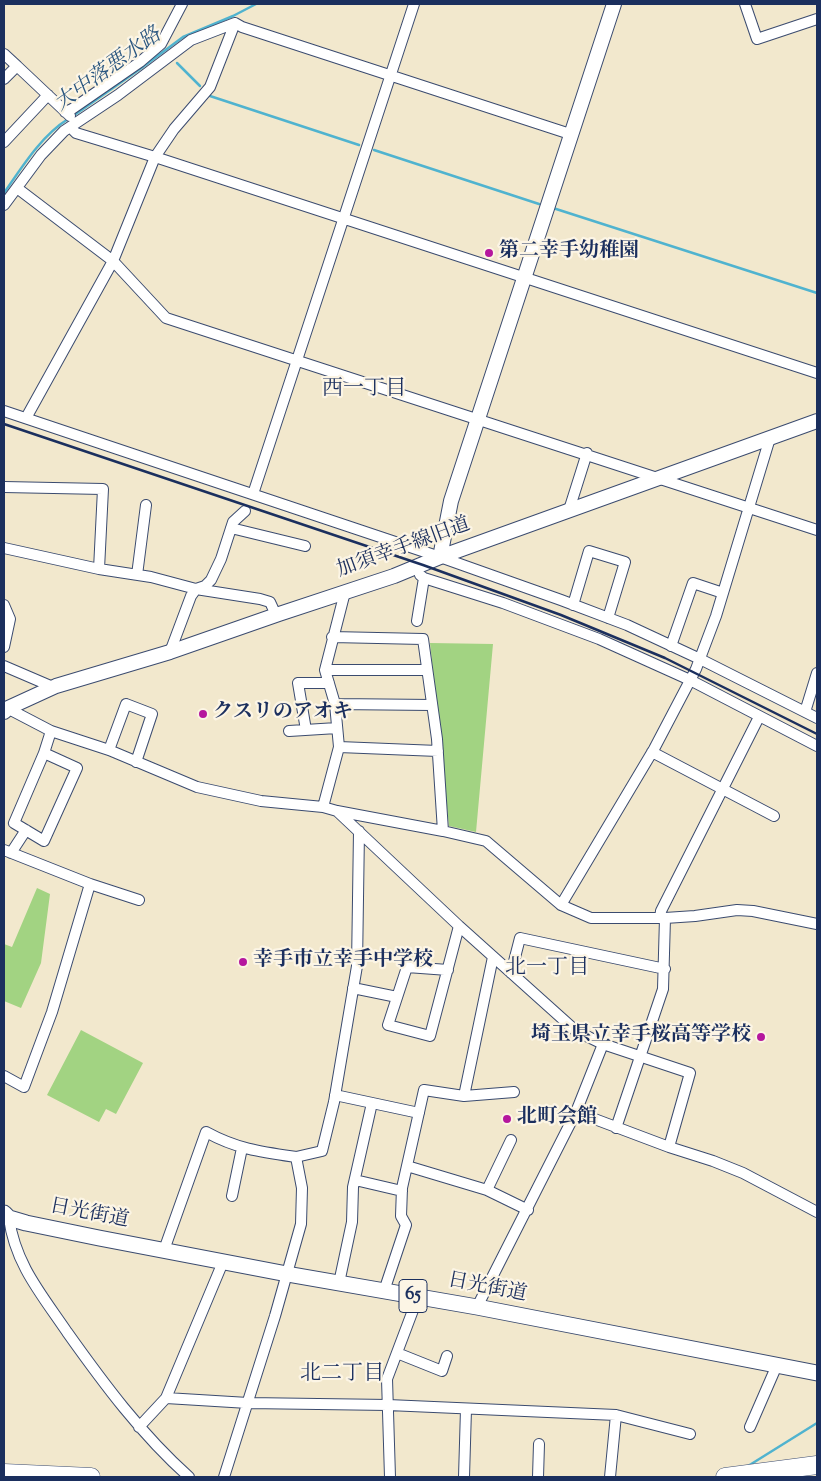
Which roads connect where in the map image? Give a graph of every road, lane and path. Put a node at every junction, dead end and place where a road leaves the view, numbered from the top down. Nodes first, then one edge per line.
1 (182, 4) edge
2 (414, 4) edge
3 (614, 4) edge
4 (745, 4) edge
5 (817, 18) edge
6 (235, 23) junction
7 (4, 54) edge
8 (17, 66) junction
9 (390, 75) junction
10 (4, 79) edge
11 (48, 95) junction
12 (70, 119) junction
13 (570, 134) junction
14 (4, 142) edge
15 (155, 157) junction
16 (17, 188) junction
17 (4, 205) edge
18 (343, 219) junction
19 (113, 261) junction
20 (524, 278) junction
21 (298, 360) junction
22 (817, 373) edge
23 (4, 411) edge
24 (26, 418) junction
25 (479, 418) junction
26 (817, 421) edge
27 (770, 438) junction
28 (587, 453) junction
29 (661, 478) junction
30 (4, 487) edge
31 (254, 494) junction
32 (146, 505) dead end
33 (748, 506) junction
34 (569, 510) junction
35 (245, 511) dead end
36 (231, 528) junction
37 (817, 530) edge
38 (305, 546) dead end
39 (4, 548) edge
40 (440, 557) junction
41 (99, 569) junction
42 (412, 570) junction
43 (137, 575) junction
44 (424, 578) junction
45 (196, 589) junction
46 (345, 592) junction
47 (723, 593) junction
48 (4, 604) edge
49 (573, 605) junction
50 (276, 614) junction
51 (608, 618) junction
52 (417, 622) dead end
53 (332, 637) junction
54 (672, 646) junction
55 (4, 647) edge
56 (170, 652) junction
57 (700, 659) junction
58 (4, 666) edge
59 (326, 670) junction
60 (426, 670) junction
61 (817, 673) edge
62 (690, 680) junction
63 (329, 683) junction
64 (815, 684) edge
65 (53, 687) junction
66 (335, 704) junction
67 (432, 705) junction
68 (5, 709) edge
69 (805, 712) junction
70 (759, 717) junction
71 (817, 718) edge
72 (337, 728) junction
73 (306, 730) junction
74 (51, 731) junction
75 (289, 731) dead end
76 (817, 746) edge
77 (339, 747) junction
78 (109, 750) junction
79 (438, 751) junction
80 (652, 752) junction
81 (44, 753) junction
82 (136, 762) junction
83 (721, 789) junction
84 (323, 807) junction
85 (337, 811) junction
86 (774, 816) dead end
87 (26, 830) junction
88 (359, 831) junction
89 (443, 831) junction
90 (7, 852) edge
91 (90, 884) junction
92 (139, 900) dead end
93 (561, 905) junction
94 (663, 918) junction
95 (817, 924) edge
96 (459, 926) junction
97 (493, 957) junction
98 (665, 969) junction
99 (448, 970) junction
100 (511, 973) junction
101 (353, 988) junction
102 (397, 997) junction
103 (603, 1044) junction
104 (641, 1057) junction
105 (4, 1076) edge
106 (514, 1092) dead end
107 (336, 1095) junction
108 (464, 1096) junction
109 (372, 1103) junction
110 (576, 1112) junction
111 (419, 1113) junction
112 (616, 1128) junction
113 (511, 1140) dead end
114 (669, 1147) junction
115 (242, 1148) junction
116 (296, 1157) junction
117 (407, 1166) junction
118 (354, 1180) junction
119 (487, 1190) junction
120 (402, 1191) junction
121 (232, 1196) dead end
122 (528, 1210) junction
123 (817, 1212) edge
124 (6, 1216) edge
125 (164, 1250) junction
126 (223, 1262) junction
127 (287, 1274) junction
128 (339, 1283) junction
129 (384, 1292) junction
130 (418, 1297) junction
131 (477, 1307) junction
132 (397, 1353) junction
133 (447, 1356) dead end
134 (777, 1365) junction
135 (817, 1373) edge
136 (166, 1398) junction
137 (248, 1403) junction
138 (388, 1405) junction
139 (466, 1409) junction
140 (616, 1415) junction
141 (139, 1427) junction
142 (750, 1427) dead end
143 (690, 1434) dead end
144 (539, 1444) dead end
145 (817, 1465) edge
146 (4, 1473) edge
147 (91, 1477) edge
148 (189, 1477) edge
149 (224, 1477) edge
150 (390, 1477) edge
151 (464, 1477) edge
152 (538, 1477) edge
153 (610, 1477) edge
154 (725, 1477) edge

1 - 12 street
2 - 9 street
3 - 13 street
4 - 5 street
6 - 9 street
6 - 12 street
6 - 15 street
7 - 8 street
8 - 10 street
8 - 11 street
9 - 13 street
9 - 18 street
11 - 12 street
11 - 14 street
12 - 15 street
12 - 16 street
13 - 20 street
15 - 18 street
15 - 19 street
16 - 17 street
16 - 19 street
18 - 20 street
18 - 21 street
19 - 21 street
19 - 24 street
20 - 22 street
20 - 25 street
21 - 25 street
21 - 31 street
23 - 24 street
24 - 31 street
25 - 28 street
25 - 40 street
26 - 27 street, 加須幸手線旧道
27 - 29 street, 加須幸手線旧道
27 - 33 street
28 - 29 street
28 - 34 street
29 - 33 street
29 - 34 street, 加須幸手線旧道
30 - 41 street
31 - 40 street
32 - 43 street
33 - 37 street
33 - 47 street
34 - 40 street, 加須幸手線旧道
35 - 36 street
36 - 38 street
36 - 45 street
39 - 41 street
40 - 42 street, 加須幸手線旧道
40 - 49 street
41 - 43 street
42 - 44 street
42 - 46 street, 加須幸手線旧道
43 - 45 street
44 - 52 street
44 - 62 street
45 - 50 street
45 - 56 street
46 - 50 street, 加須幸手線旧道
46 - 53 street
47 - 54 street
47 - 57 street
48 - 55 street
49 - 51 street
49 - 51 street
50 - 56 street, 加須幸手線旧道
51 - 54 street
53 - 59 street
53 - 60 street
54 - 57 street
56 - 65 street, 加須幸手線旧道
57 - 62 street
57 - 69 street
58 - 65 street
59 - 60 street
59 - 63 street
60 - 67 street
61 - 64 street
62 - 70 street
62 - 80 street
63 - 66 street
63 - 73 street
64 - 69 street
65 - 68 street, 加須幸手線旧道
66 - 67 street
66 - 72 street
67 - 79 street
68 - 74 street
69 - 71 street
70 - 76 street
70 - 83 street
72 - 73 street
72 - 77 street
73 - 75 street
74 - 78 street
74 - 81 street
77 - 79 street
77 - 84 street
78 - 82 street
78 - 82 street
79 - 89 street
80 - 83 street
80 - 93 street
81 - 87 street
81 - 87 street
82 - 84 street
83 - 86 street
83 - 94 street
84 - 85 street
85 - 88 street
85 - 89 street
87 - 90 street
88 - 96 street
88 - 101 street
89 - 93 street
90 - 91 street
91 - 92 street
91 - 105 street
93 - 94 street
94 - 95 street
94 - 98 street
96 - 97 street
96 - 99 street
97 - 100 street
97 - 108 street
98 - 100 street
98 - 104 street
99 - 102 street
99 - 102 street
100 - 103 street
101 - 102 street
101 - 107 street
103 - 104 street
103 - 110 street
104 - 112 street
104 - 114 street
106 - 108 street
107 - 109 street
107 - 116 street
108 - 111 street
109 - 111 street
109 - 118 street
110 - 112 street
110 - 122 street
111 - 117 street
112 - 114 street
113 - 119 street
114 - 123 street
115 - 116 street
115 - 121 street
115 - 125 street
116 - 127 street
117 - 119 street
117 - 120 street
118 - 120 street
118 - 128 street
119 - 122 street
120 - 129 street
122 - 131 street
124 - 125 main road, 日光街道 / 65
124 - 141 street
125 - 126 main road, 日光街道 / 65
126 - 127 main road, 日光街道 / 65
126 - 136 street
127 - 128 main road, 日光街道 / 65
127 - 137 street
128 - 129 main road, 日光街道 / 65
129 - 130 main road, 日光街道 / 65
130 - 131 main road, 日光街道 / 65
130 - 132 street
131 - 134 main road, 日光街道 / 65
132 - 133 street
132 - 138 street
134 - 135 main road, 日光街道 / 65
134 - 142 street
136 - 137 street
136 - 141 street
137 - 138 street
137 - 149 street
138 - 139 street
138 - 150 street
139 - 140 street
139 - 151 street
140 - 143 street
140 - 153 street
141 - 148 street
144 - 152 street
145 - 154 highway
146 - 147 highway

